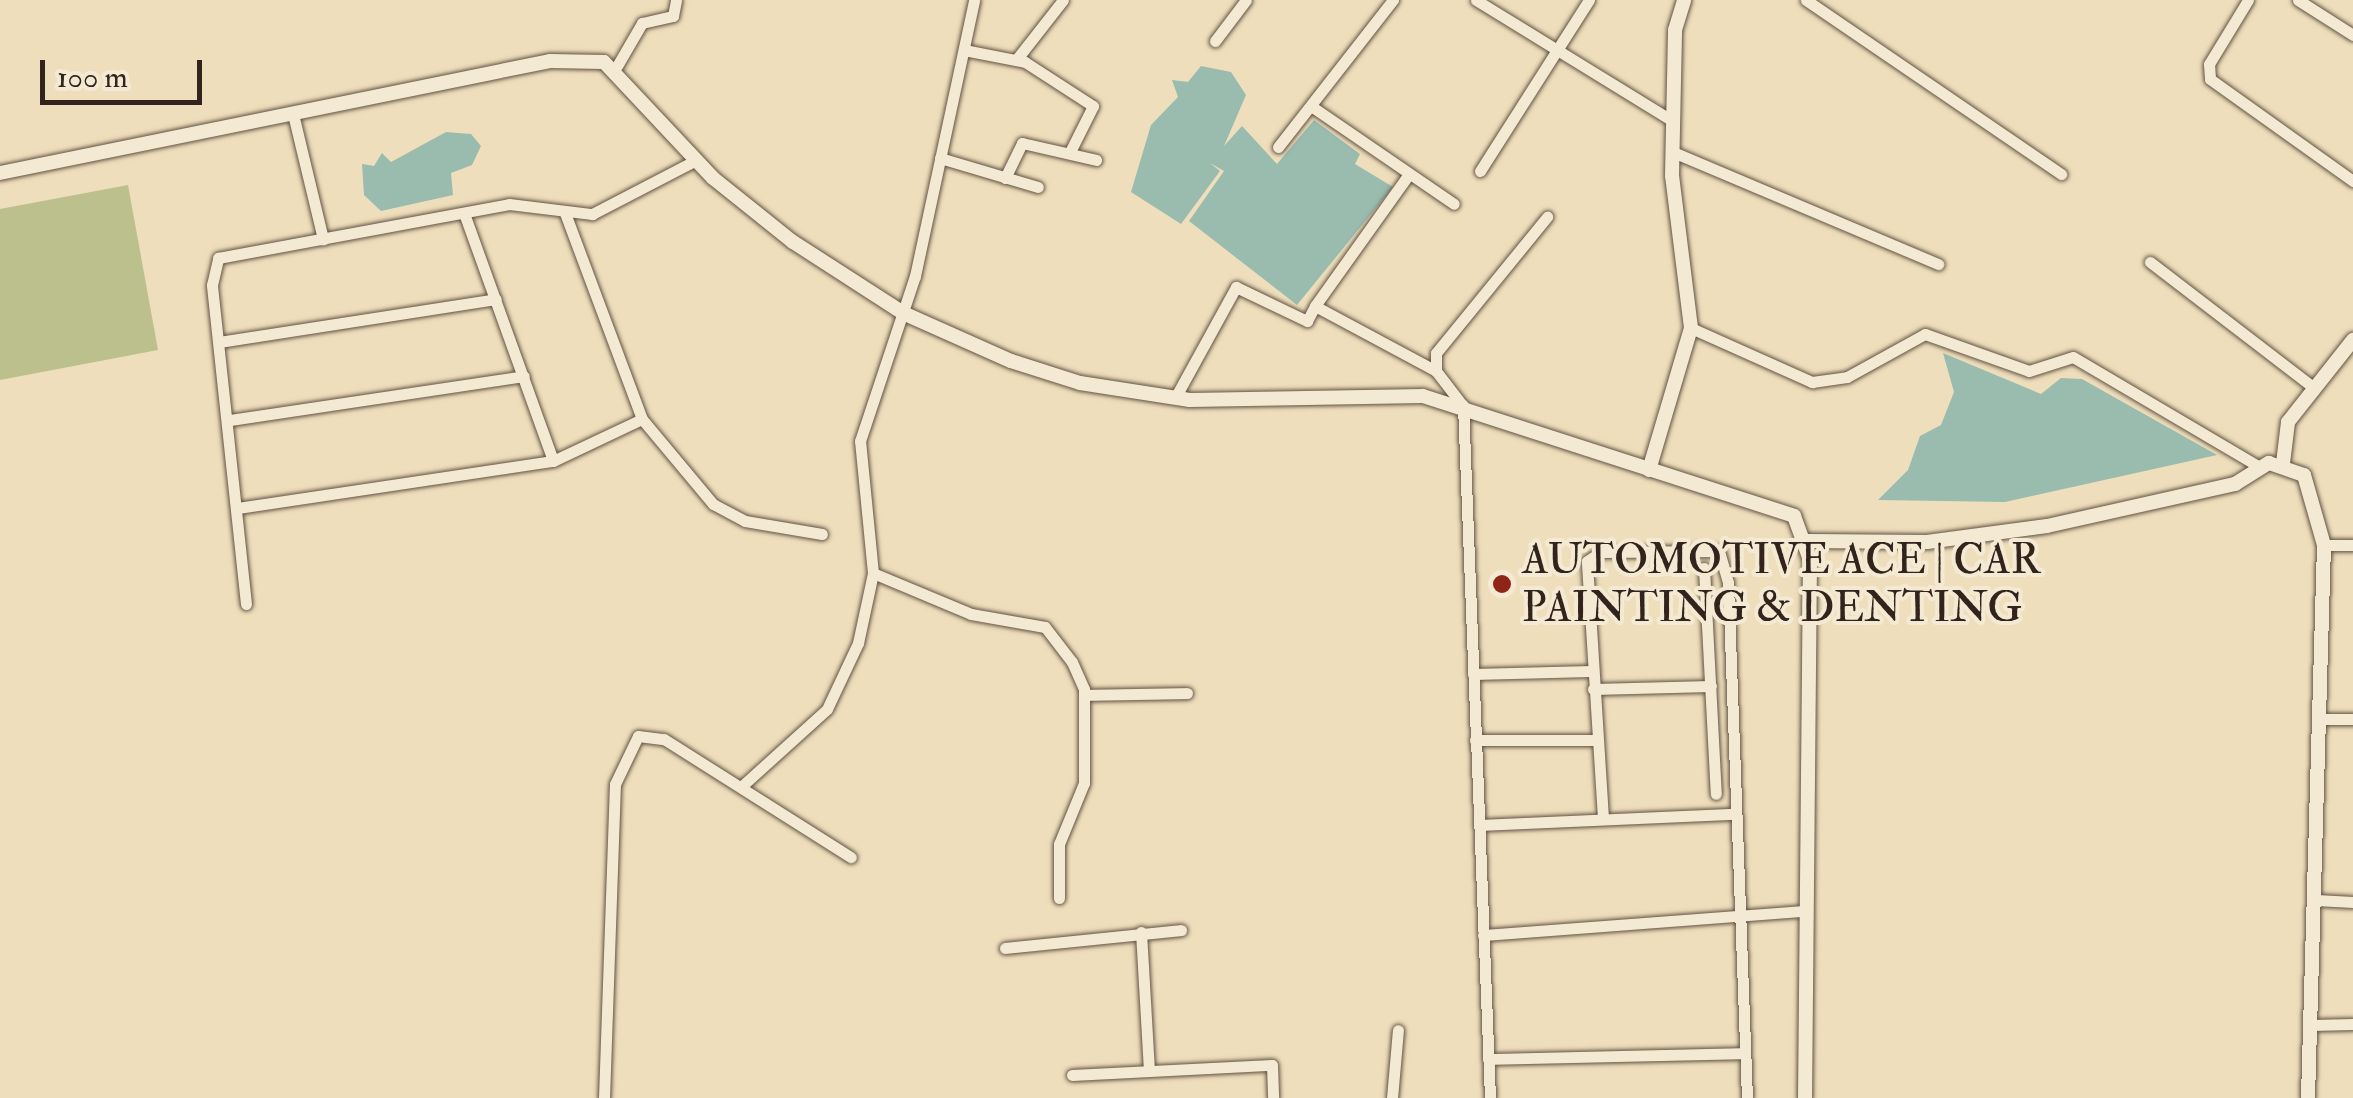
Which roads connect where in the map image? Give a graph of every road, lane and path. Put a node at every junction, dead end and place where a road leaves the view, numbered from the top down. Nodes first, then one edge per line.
1 (676, 0) edge
2 (974, 0) edge
3 (1063, 0) edge
4 (1246, 0) edge
5 (1392, 0) edge
6 (1476, 0) edge
7 (1589, 0) edge
8 (1684, 0) edge
9 (1806, 0) edge
10 (2248, 0) edge
11 (2298, 0) edge
12 (2353, 35) edge
13 (1214, 41) dead end
14 (964, 50) junction
15 (1553, 53) junction
16 (1016, 60) junction
17 (617, 66) junction
18 (1310, 106) junction
19 (294, 114) junction
20 (1673, 121) junction
21 (1278, 147) dead end
22 (1071, 150) junction
23 (1673, 152) junction
24 (940, 158) junction
25 (696, 160) junction
26 (1096, 160) dead end
27 (1480, 171) dead end
28 (0, 172) edge
29 (1409, 174) junction
30 (2061, 174) dead end
31 (1004, 178) junction
32 (2353, 181) edge
33 (1038, 187) dead end
34 (1454, 204) dead end
35 (566, 213) junction
36 (465, 216) junction
37 (1546, 216) dead end
38 (323, 239) junction
39 (2150, 262) dead end
40 (1938, 264) dead end
41 (496, 299) junction
42 (1315, 306) junction
43 (903, 314) junction
44 (1691, 328) junction
45 (2353, 340) edge
46 (219, 342) junction
47 (1436, 371) junction
48 (524, 376) junction
49 (2314, 388) junction
50 (1174, 398) junction
51 (1464, 406) junction
52 (230, 420) junction
53 (642, 420) junction
54 (553, 461) junction
55 (2283, 463) junction
56 (2258, 466) junction
57 (1649, 470) junction
58 (238, 508) junction
59 (822, 534) dead end
60 (1808, 541) junction
61 (2324, 545) junction
62 (2353, 546) edge
63 (1704, 568) dead end
64 (874, 573) junction
65 (246, 604) dead end
66 (1591, 671) junction
67 (1473, 674) junction
68 (1731, 681) junction
69 (1711, 684) junction
70 (1592, 689) junction
71 (1187, 693) dead end
72 (1084, 696) junction
73 (2322, 719) junction
74 (2353, 720) edge
75 (1475, 740) junction
76 (1598, 740) junction
77 (743, 784) junction
78 (1716, 794) dead end
79 (1735, 814) junction
80 (1602, 818) junction
81 (1479, 825) junction
82 (852, 857) dead end
83 (1059, 898) dead end
84 (2316, 900) junction
85 (2353, 902) edge
86 (1805, 910) junction
87 (1739, 922) junction
88 (1181, 930) dead end
89 (1140, 932) junction
90 (1483, 935) junction
91 (1005, 948) dead end
92 (2353, 1024) edge
93 (2311, 1025) junction
94 (1398, 1030) dead end
95 (1745, 1052) junction
96 (1488, 1059) junction
97 (1149, 1071) junction
98 (1072, 1075) dead end
99 (604, 1098) edge
100 (1274, 1098) edge
101 (1392, 1098) edge
102 (1490, 1098) edge
103 (1746, 1098) edge
104 (1805, 1098) edge
105 (2308, 1098) edge

1 - 17 street
2 - 14 street
3 - 16 street
4 - 13 street
5 - 18 street
6 - 15 street
7 - 15 street
8 - 20 street
9 - 30 street
10 - 32 street
11 - 12 street
14 - 16 street
14 - 24 street
15 - 20 street
15 - 27 street
16 - 22 street
17 - 19 street
17 - 25 street
18 - 21 street
18 - 29 street
19 - 28 street
19 - 38 street
20 - 23 street
22 - 26 street
22 - 31 street
23 - 40 street
23 - 44 street
24 - 31 street
24 - 43 street
25 - 35 street
25 - 43 street
29 - 34 street
29 - 42 street
31 - 33 street
35 - 36 street
35 - 53 street
36 - 38 street
36 - 41 street
37 - 47 street
38 - 46 street
39 - 49 street
41 - 46 street
41 - 48 street
42 - 47 street
42 - 50 street
43 - 50 street
43 - 64 street
44 - 56 street
44 - 57 street
45 - 49 street
46 - 52 street
47 - 51 street
48 - 52 street
48 - 54 street
49 - 55 street
50 - 51 street
51 - 57 street
51 - 67 street
52 - 58 street
53 - 54 street
53 - 59 street
54 - 58 street
55 - 56 street
55 - 61 street
56 - 60 street
57 - 60 street
58 - 65 street
60 - 86 street
61 - 62 street
61 - 73 street
63 - 69 street
64 - 72 street
64 - 77 street
66 - 67 street
66 - 68 street
66 - 70 street
67 - 75 street
68 - 69 street
68 - 79 street
69 - 70 street
69 - 78 street
70 - 76 street
71 - 72 street
72 - 83 street
73 - 74 street
73 - 84 street
75 - 76 street
75 - 81 street
76 - 80 street
77 - 82 street
77 - 99 street
79 - 80 street
79 - 87 street
80 - 81 street
81 - 90 street
84 - 85 street
84 - 93 street
86 - 87 street
86 - 104 street
87 - 90 street
87 - 95 street
88 - 89 street
89 - 91 street
89 - 97 street
90 - 96 street
92 - 93 street
93 - 105 street
94 - 101 street
95 - 96 street
95 - 103 street
96 - 102 street
97 - 98 street
97 - 100 street

